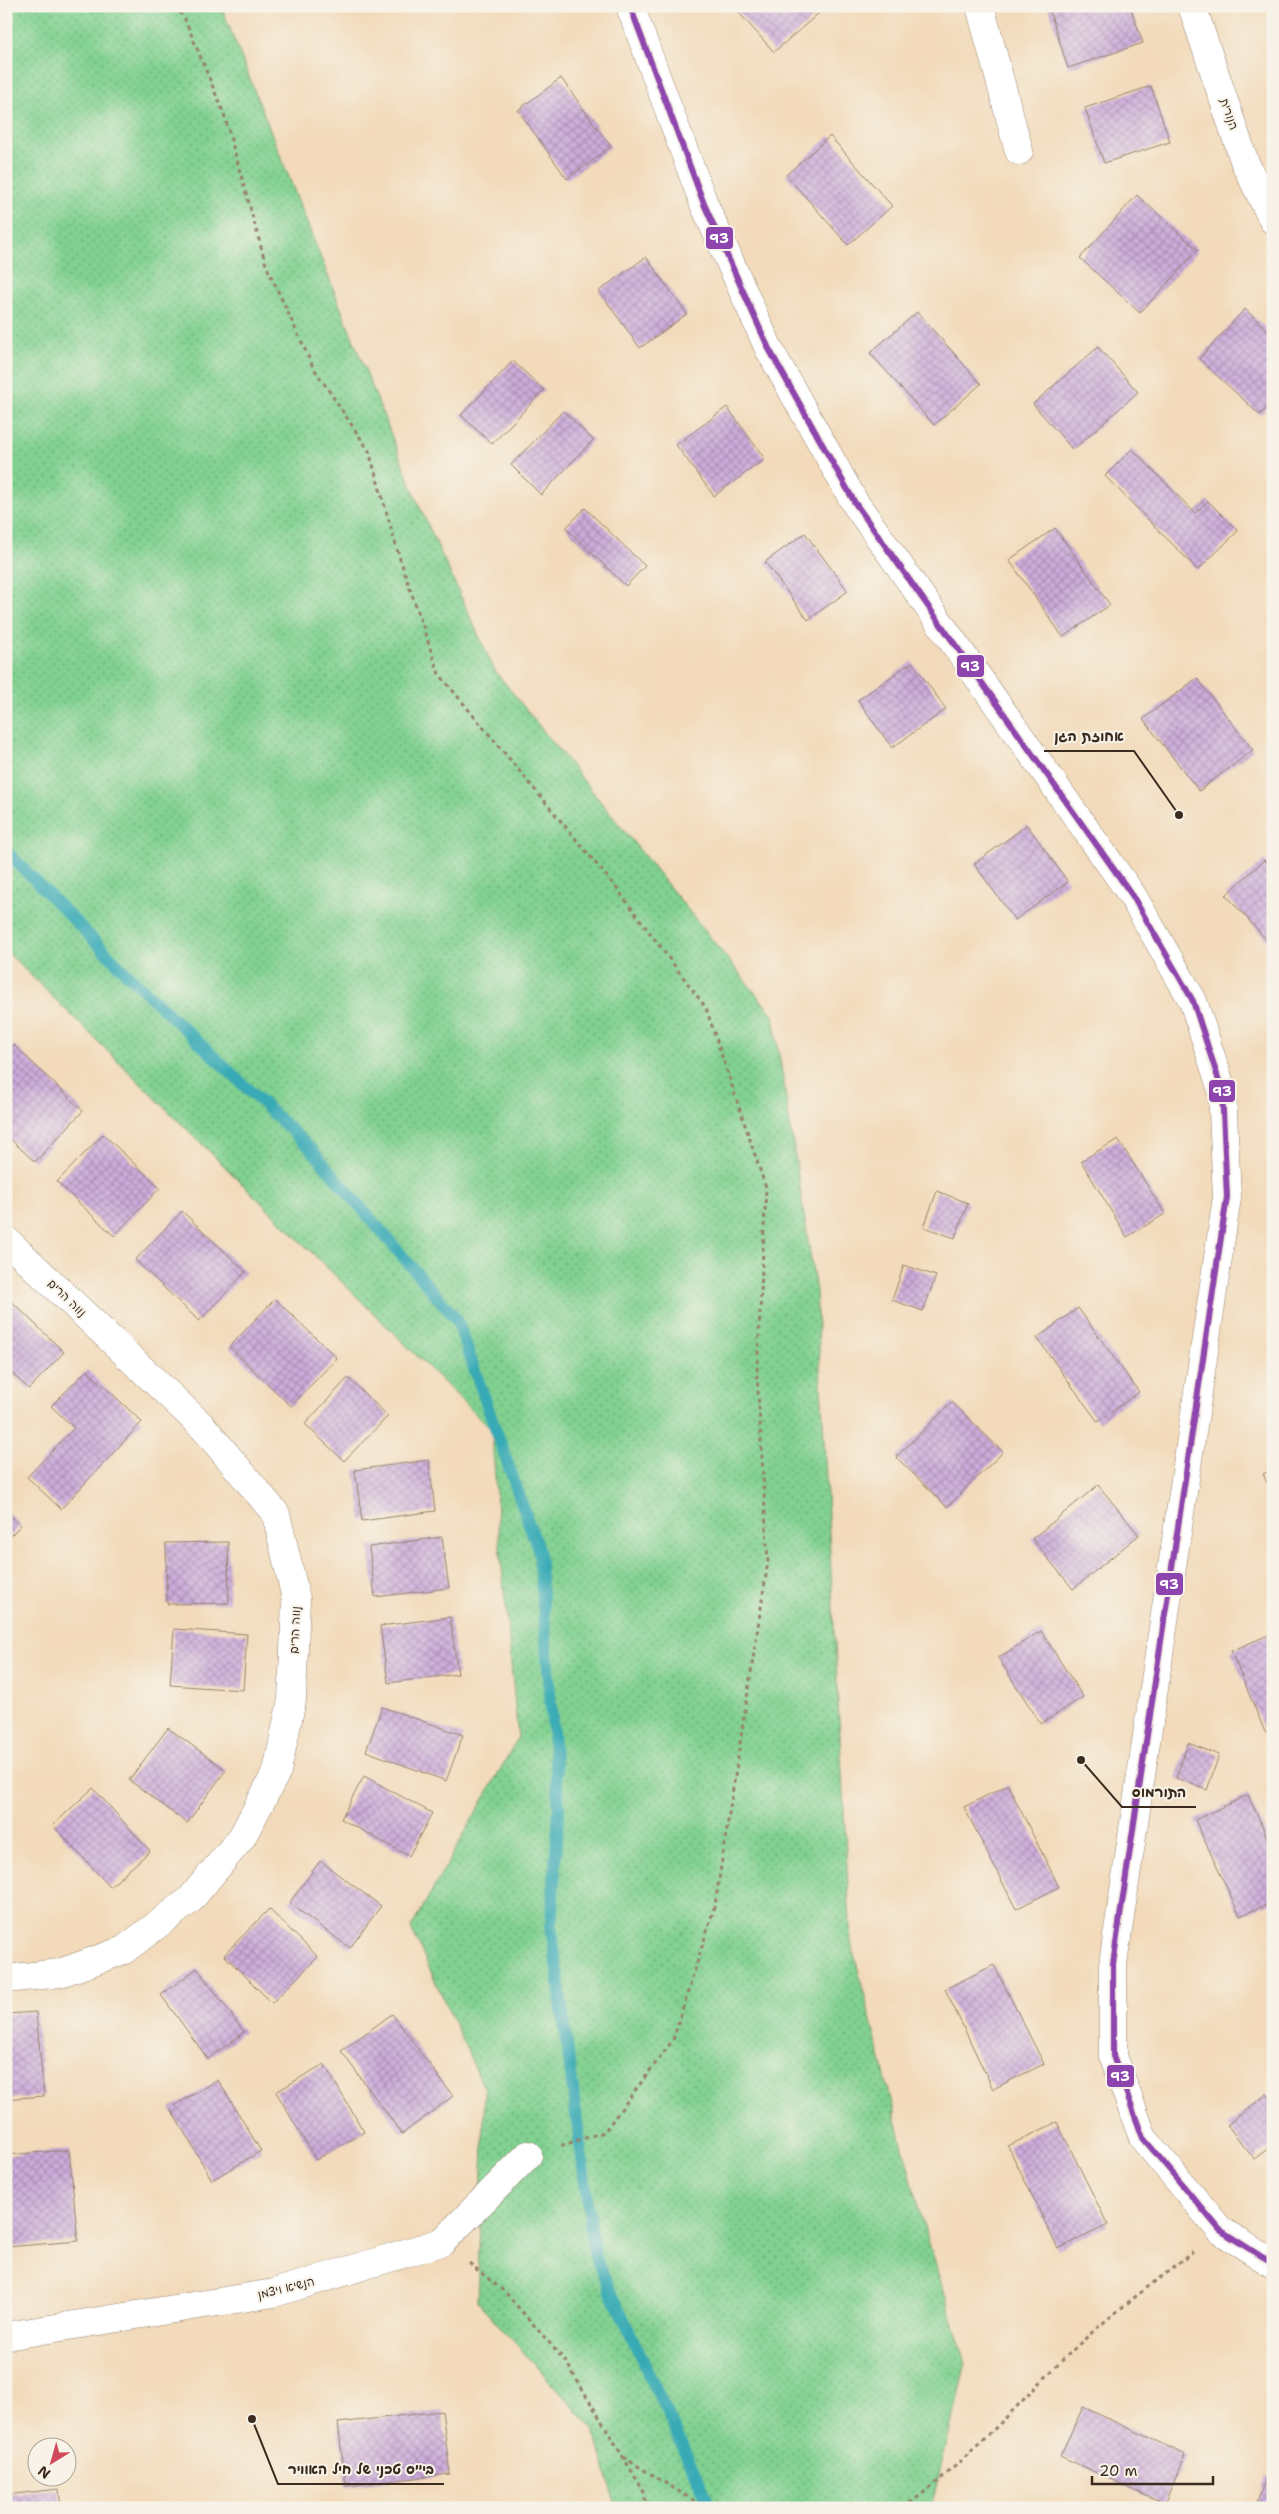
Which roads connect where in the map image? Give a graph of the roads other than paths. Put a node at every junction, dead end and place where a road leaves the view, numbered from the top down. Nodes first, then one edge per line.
1 (630, 6) edge
2 (980, 6) edge
3 (1192, 6) edge
4 (1019, 151) dead end
5 (1273, 220) edge
6 (6, 1240) edge
7 (6, 1979) edge
8 (528, 2156) road end
9 (1273, 2264) edge
10 (6, 2336) edge

1 - 9 street
2 - 4 street
3 - 5 street, הנורית
6 - 7 street, נווה הרים
8 - 10 street, הנשיא ויצמן

